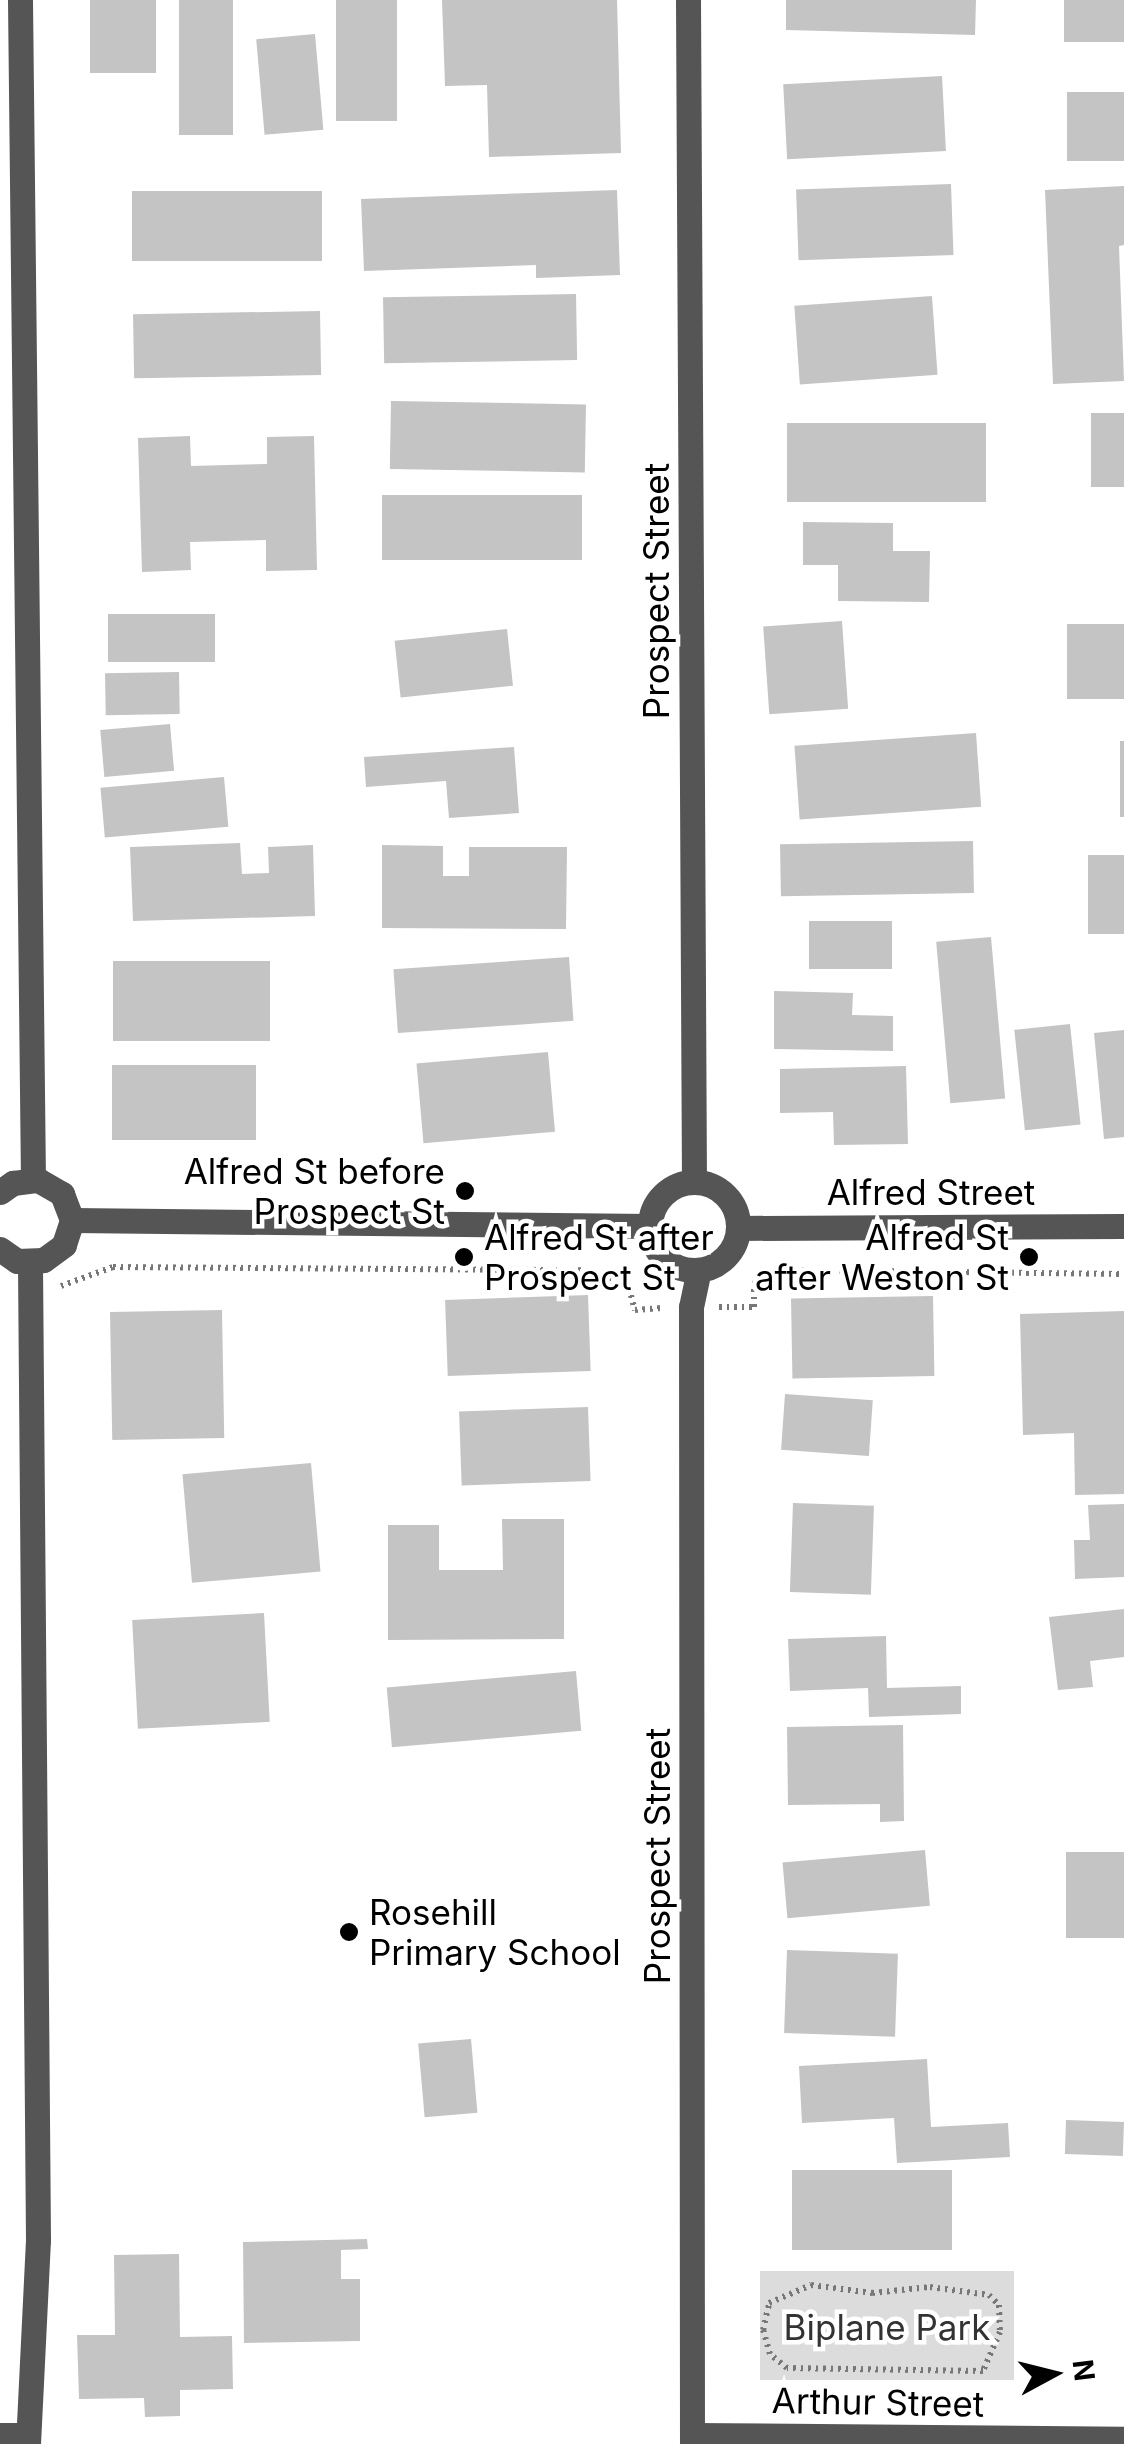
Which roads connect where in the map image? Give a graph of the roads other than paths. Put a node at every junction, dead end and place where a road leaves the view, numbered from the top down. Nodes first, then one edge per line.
1 (20, 0) edge
2 (688, 0) edge
3 (32, 1179) junction
4 (694, 1182) junction
5 (0, 1192) edge
6 (72, 1220) junction
7 (650, 1226) junction
8 (1124, 1226) edge
9 (738, 1228) junction
10 (0, 1250) edge
11 (30, 1262) junction
12 (699, 1270) junction
13 (0, 2435) edge
14 (692, 2439) edge
15 (28, 2440) edge
16 (1124, 2440) edge

1 - 3 street
2 - 4 street, Prospect Street
3 - 5 street
3 - 6 street
4 - 7 street
4 - 9 street
6 - 7 street
6 - 11 street
7 - 12 street
8 - 9 street, Alfred Street
9 - 12 street
10 - 11 street
11 - 15 street
12 - 14 street, Prospect Street
13 - 15 street
14 - 16 street, Arthur Street

